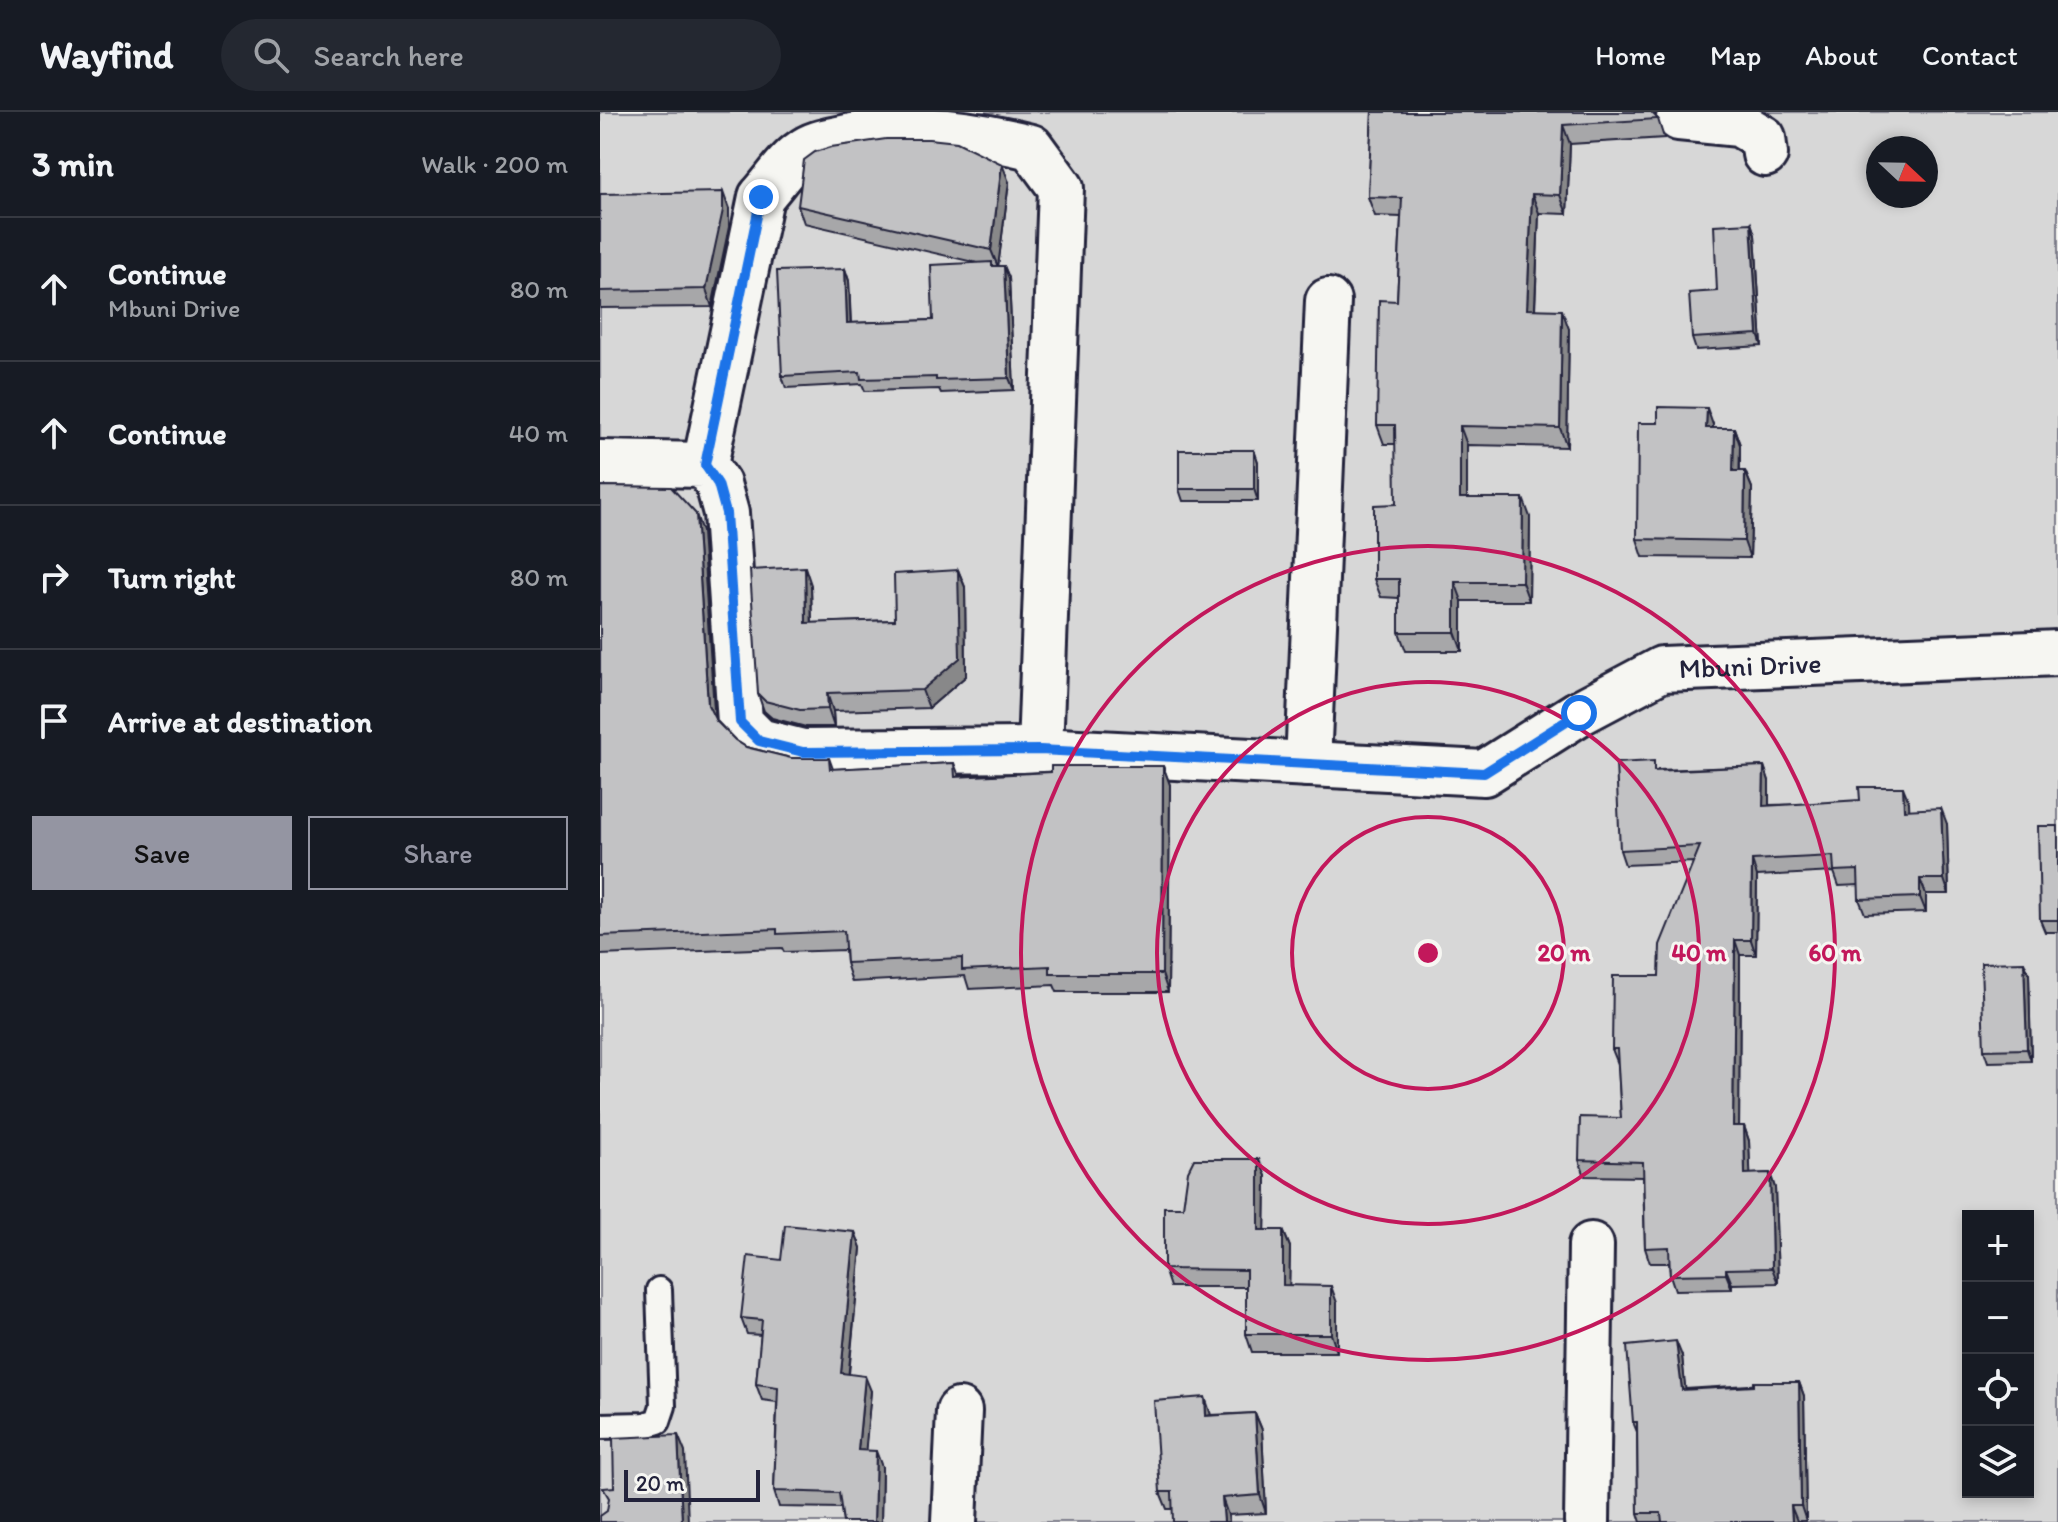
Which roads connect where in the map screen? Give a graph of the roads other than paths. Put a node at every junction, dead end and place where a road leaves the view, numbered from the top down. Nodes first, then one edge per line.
1 (1679, 118) dead end
2 (1765, 154) dead end
3 (1328, 301) dead end
4 (600, 463) edge
5 (705, 465) junction
6 (2058, 653) edge
7 (1040, 750) junction
8 (1308, 764) junction
9 (1591, 1245) dead end
10 (659, 1290) dead end
11 (959, 1411) dead end
12 (600, 1426) edge
13 (954, 1522) edge
14 (1587, 1522) edge

1 - 2 street
3 - 8 street
4 - 5 street
5 - 7 street, Mbuni Drive
5 - 7 street
6 - 8 street, Mbuni Drive
7 - 8 street, Mbuni Drive
9 - 14 street
10 - 12 lane
11 - 13 street

